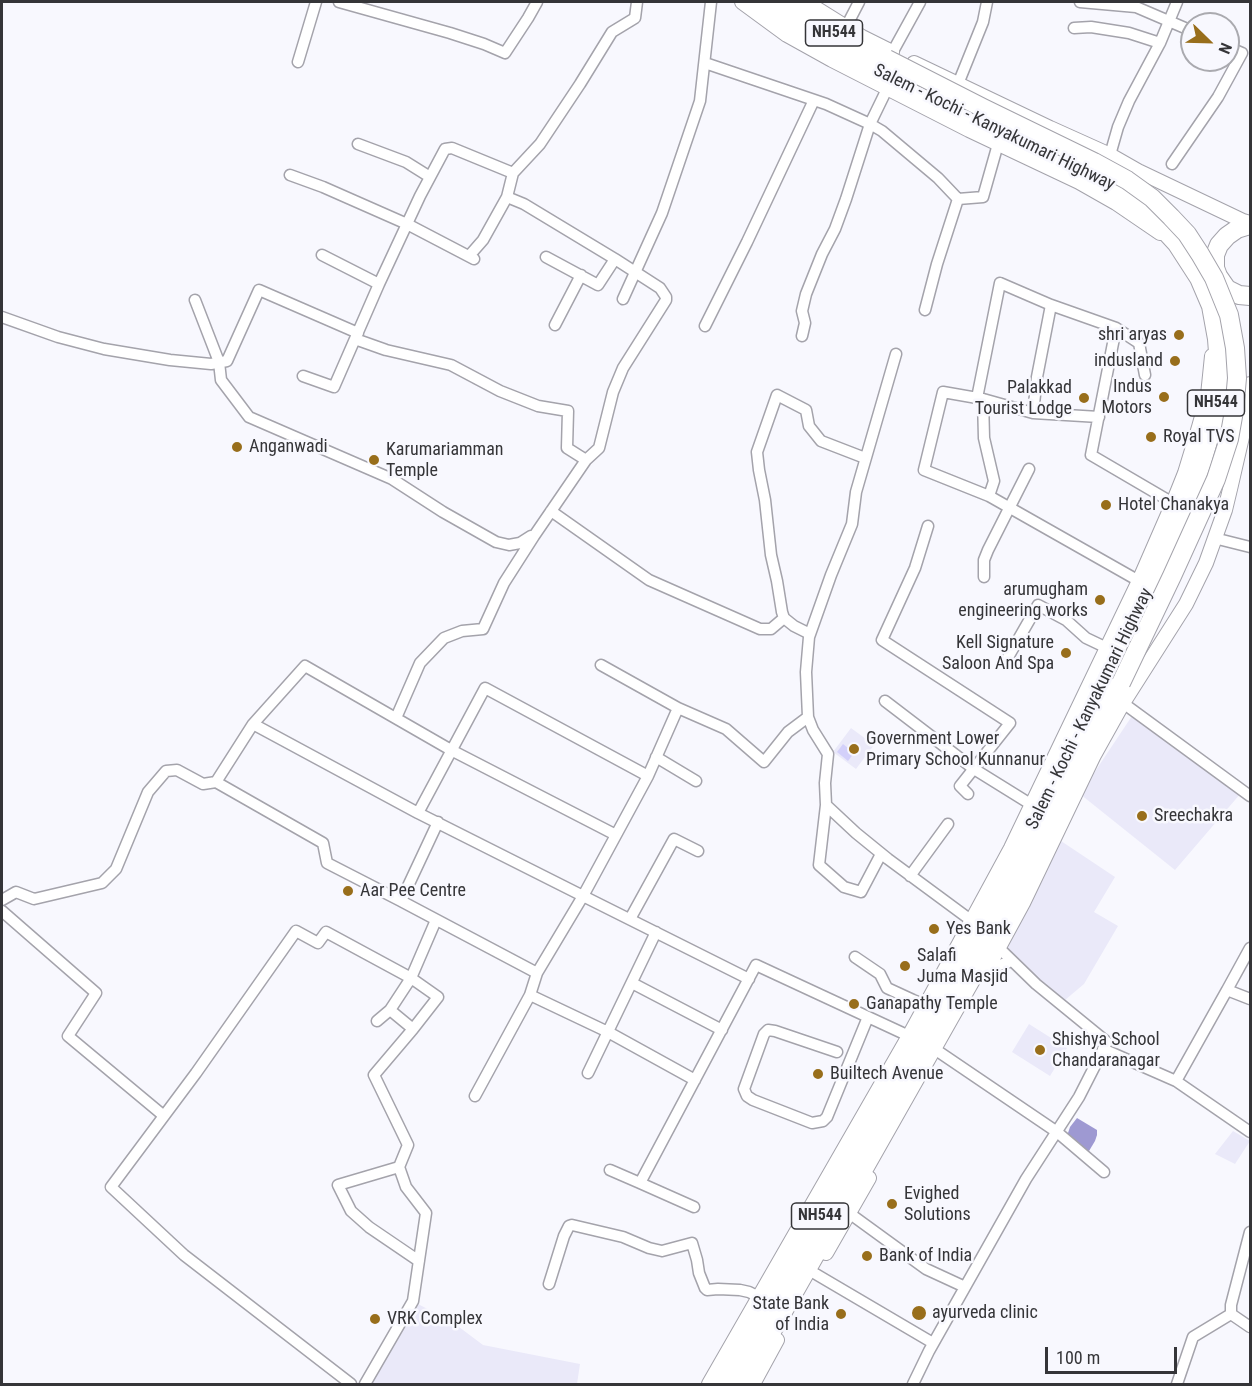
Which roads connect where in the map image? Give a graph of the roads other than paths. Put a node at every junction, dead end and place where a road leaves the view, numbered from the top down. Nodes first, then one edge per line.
1 (316, 2) edge
2 (339, 2) edge
3 (537, 2) edge
4 (637, 2) edge
5 (711, 2) edge
6 (742, 2) edge
7 (762, 2) edge
8 (783, 2) edge
9 (806, 2) edge
10 (859, 2) edge
11 (920, 2) edge
12 (987, 2) edge
13 (1080, 2) edge
14 (1177, 2) edge
15 (1168, 21) junction
16 (1180, 26) edge
17 (846, 27) junction
18 (1074, 28) dead end
19 (1160, 43) junction
20 (892, 53) junction
21 (297, 62) dead end
22 (705, 63) junction
23 (1232, 72) edge
24 (958, 84) junction
25 (887, 89) junction
26 (814, 100) junction
27 (870, 124) junction
28 (358, 144) dead end
29 (998, 144) junction
30 (1110, 155) junction
31 (1172, 164) dead end
32 (513, 173) junction
33 (290, 175) dead end
34 (430, 177) junction
35 (507, 197) junction
36 (958, 199) junction
37 (407, 224) junction
38 (1251, 224) edge
39 (1177, 244) junction
40 (322, 255) dead end
41 (546, 257) dead end
42 (615, 259) junction
43 (635, 273) junction
44 (580, 276) junction
45 (1218, 276) junction
46 (1198, 278) junction
47 (379, 284) junction
48 (1251, 296) edge
49 (623, 299) dead end
50 (195, 300) dead end
51 (1051, 305) junction
52 (1211, 306) junction
53 (925, 310) dead end
54 (2, 317) edge
55 (555, 325) dead end
56 (705, 327) dead end
57 (1116, 328) junction
58 (356, 336) junction
59 (802, 336) dead end
60 (896, 354) dead end
61 (219, 362) junction
62 (1144, 375) dead end
63 (303, 376) dead end
64 (1251, 384) edge
65 (980, 398) junction
66 (1034, 412) junction
67 (1099, 417) junction
68 (1248, 424) edge
69 (865, 458) junction
70 (586, 460) junction
71 (1029, 469) dead end
72 (989, 496) junction
73 (1173, 502) junction
74 (1008, 508) junction
75 (551, 511) junction
76 (928, 526) dead end
77 (536, 533) junction
78 (1214, 538) junction
79 (1251, 547) edge
80 (984, 577) dead end
81 (1139, 581) junction
82 (784, 618) junction
83 (810, 634) junction
84 (1107, 648) junction
85 (1007, 659) dead end
86 (601, 665) dead end
87 (885, 701) dead end
88 (1123, 703) junction
89 (678, 708) junction
90 (808, 717) junction
91 (396, 718) junction
92 (254, 724) junction
93 (451, 750) junction
94 (656, 757) junction
95 (974, 769) junction
96 (648, 776) junction
97 (696, 781) dead end
98 (216, 782) junction
99 (968, 794) dead end
100 (1251, 796) edge
101 (826, 805) junction
102 (1032, 805) junction
103 (418, 813) junction
104 (438, 822) junction
105 (948, 824) dead end
106 (616, 835) junction
107 (698, 850) dead end
108 (881, 854) junction
109 (910, 876) junction
110 (583, 896) junction
111 (2, 900) edge
112 (401, 901) junction
113 (2, 911) edge
114 (630, 919) junction
115 (436, 920) junction
116 (972, 921) junction
117 (656, 932) junction
118 (999, 948) junction
119 (1251, 948) edge
120 (855, 957) dead end
121 (1012, 961) junction
122 (987, 969) junction
123 (537, 973) junction
124 (411, 978) junction
125 (749, 979) junction
126 (632, 982) junction
127 (1227, 990) junction
128 (530, 995) junction
129 (1251, 999) edge
130 (926, 1005) junction
131 (390, 1010) junction
132 (868, 1017) junction
133 (377, 1021) dead end
134 (413, 1029) junction
135 (722, 1030) junction
136 (608, 1032) junction
137 (909, 1036) junction
138 (1103, 1048) junction
139 (837, 1052) dead end
140 (939, 1052) junction
141 (588, 1073) dead end
142 (695, 1080) junction
143 (1176, 1081) junction
144 (475, 1096) dead end
145 (164, 1116) junction
146 (1057, 1132) junction
147 (1251, 1132) edge
148 (399, 1167) junction
149 (610, 1170) dead end
150 (1104, 1172) dead end
151 (640, 1183) junction
152 (694, 1207) dead end
153 (849, 1213) junction
154 (1251, 1232) edge
155 (419, 1261) junction
156 (814, 1273) junction
157 (549, 1284) dead end
158 (965, 1287) junction
159 (759, 1297) junction
160 (1231, 1314) junction
161 (1251, 1327) edge
162 (933, 1343) junction
163 (351, 1384) edge
164 (365, 1384) edge
165 (709, 1384) edge
166 (724, 1384) edge
167 (742, 1384) edge
168 (753, 1384) edge
169 (913, 1384) edge
170 (1177, 1384) edge

1 - 21 street
2 - 3 street
4 - 32 street
5 - 22 street
6 - 25 street
7 - 39 highway, Salem - Kochi - Kanyakumari Highway / NH544
8 - 167 highway, Salem - Kochi - Kanyakumari Highway / NH544, bridge
9 - 17 street
10 - 17 street
11 - 20 street
12 - 24 street
13 - 15 street
14 - 15 street
15 - 16 street
15 - 19 street
17 - 20 street
18 - 19 street
19 - 30 street
20 - 24 street
22 - 26 street
22 - 43 street
23 - 31 street
24 - 30 street
25 - 27 street
25 - 29 street
26 - 27 street
26 - 56 street
27 - 36 street
27 - 59 street
28 - 34 street
29 - 36 street
29 - 39 street
30 - 38 street
32 - 34 street
32 - 35 street
33 - 37 street
34 - 37 street
35 - 37 street
35 - 42 street
36 - 53 street
37 - 47 street
38 - 45 highway
39 - 46 highway, Salem - Kochi - Kanyakumari Highway / NH544
40 - 47 street
41 - 44 street
42 - 43 street
42 - 44 street
43 - 49 street
43 - 70 street
44 - 55 street
45 - 46 highway
45 - 48 highway
46 - 52 highway, Salem - Kochi - Kanyakumari Highway / NH544
47 - 58 street
50 - 61 street
51 - 57 street
51 - 65 street
51 - 66 street
52 - 73 street
52 - 166 highway, Salem - Kochi - Kanyakumari Highway / NH544
54 - 61 street
57 - 62 street
57 - 67 street
58 - 61 street
58 - 63 street
58 - 70 street
60 - 69 street
61 - 77 street
64 - 68 street
65 - 66 street
65 - 72 street
65 - 72 street
66 - 67 street
67 - 73 street
68 - 78 street
69 - 82 street
69 - 83 street
70 - 75 street
71 - 74 street
72 - 74 street
73 - 81 street
74 - 80 street
74 - 81 street
75 - 77 street
75 - 82 street
76 - 95 street
77 - 91 street
78 - 79 street
78 - 88 street
81 - 84 street
82 - 83 street
83 - 90 street
84 - 85 street
84 - 102 street
86 - 89 street
87 - 95 street
88 - 100 street
88 - 118 street
89 - 90 street
89 - 94 street
90 - 101 street
91 - 92 street
91 - 93 street
92 - 98 street
92 - 103 street
93 - 96 street
93 - 103 street
93 - 106 street
94 - 96 street
94 - 97 street
95 - 99 street
95 - 102 street
96 - 106 street
98 - 111 street
98 - 112 street
101 - 108 street
101 - 108 street
102 - 116 street
103 - 104 street
104 - 110 street
104 - 112 street
105 - 109 street
106 - 110 street
107 - 114 street
108 - 109 street
109 - 116 street
110 - 114 street
110 - 123 street
112 - 115 street
113 - 145 street
114 - 117 street
115 - 123 street
115 - 124 street
116 - 130 street
117 - 125 street
117 - 126 street
118 - 121 street
118 - 122 street
119 - 127 street
120 - 130 street
121 - 122 street
121 - 138 street
122 - 140 street
123 - 128 street
124 - 131 street
124 - 134 street
124 - 145 street
125 - 132 street
125 - 135 street
126 - 135 street
126 - 136 street
127 - 129 street
127 - 143 street
128 - 136 street
128 - 144 street
130 - 137 street
131 - 133 street
131 - 134 street
132 - 137 street
132 - 139 street
134 - 148 street
135 - 142 street
136 - 141 street
136 - 142 street
137 - 159 street
138 - 143 street
138 - 146 street
140 - 146 street
140 - 153 street
142 - 151 street
143 - 147 street
145 - 163 street
146 - 150 street
146 - 158 street
148 - 155 street
148 - 155 street
149 - 151 street
151 - 152 street
153 - 156 street
153 - 158 street
154 - 160 street
155 - 164 street
156 - 162 street
156 - 168 street
157 - 159 street
158 - 162 street
159 - 165 street
160 - 161 street
160 - 170 street
162 - 169 street

